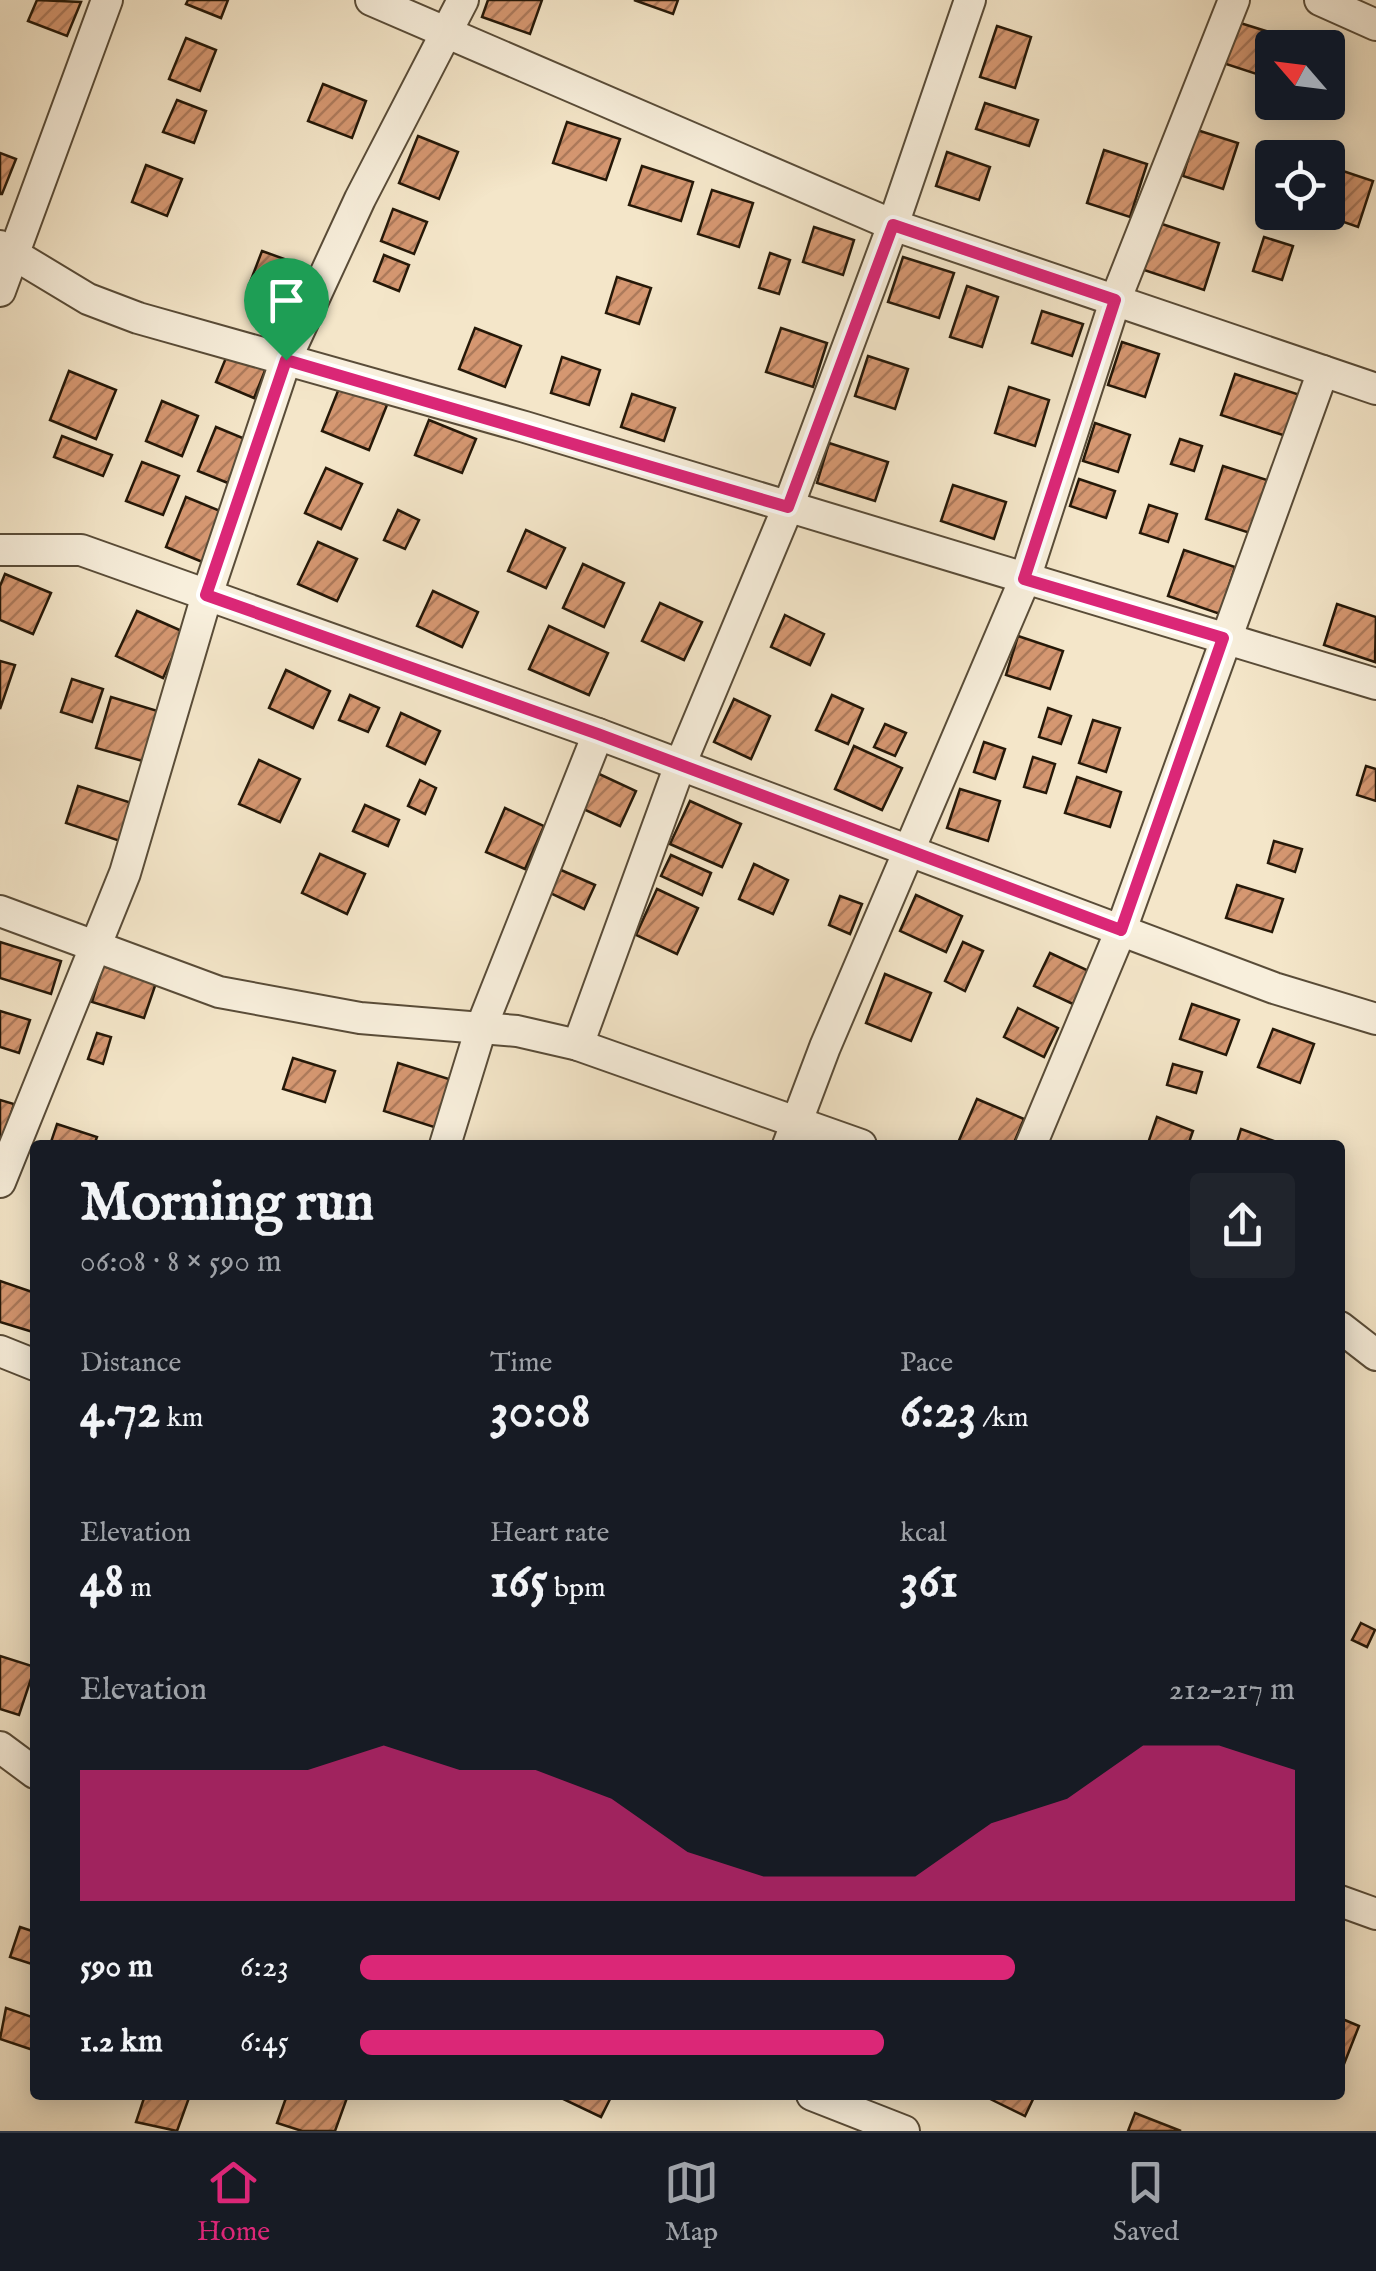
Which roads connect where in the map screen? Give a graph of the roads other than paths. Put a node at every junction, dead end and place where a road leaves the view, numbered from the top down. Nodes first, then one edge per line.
1 (107, 0) edge
2 (371, 0) edge
3 (463, 0) edge
4 (970, 0) edge
5 (1234, 0) edge
6 (1320, 0) edge
7 (1376, 25) edge
8 (449, 34) junction
9 (893, 225) junction
10 (7, 250) edge
11 (0, 291) edge
12 (1115, 300) junction
13 (286, 360) junction
14 (1323, 371) junction
15 (1376, 389) edge
16 (788, 507) junction
17 (0, 550) edge
18 (1024, 579) junction
19 (206, 595) junction
20 (1223, 638) junction
21 (1376, 684) edge
22 (598, 734) junction
23 (680, 765) junction
24 (912, 851) junction
25 (0, 911) edge
26 (1121, 930) junction
27 (95, 949) junction
28 (1376, 1018) edge
29 (482, 1028) junction
30 (578, 1045) junction
31 (791, 1134) edge
32 (447, 1140) edge
33 (829, 1140) edge
34 (1034, 1140) edge
35 (0, 1182) edge
36 (1345, 1331) edge
37 (0, 1350) edge
38 (1376, 1355) edge
39 (30, 1363) edge
40 (0, 1748) edge
41 (30, 1769) edge
42 (1345, 1903) edge
43 (1376, 1914) edge
44 (825, 2100) edge
45 (904, 2131) edge

1 - 10 street
2 - 8 street
3 - 8 street
4 - 9 street
5 - 12 street
6 - 7 street
8 - 9 street
8 - 13 street
9 - 12 street
9 - 16 street
10 - 11 street
10 - 13 street
12 - 14 street
12 - 18 street
13 - 16 street
13 - 19 street
14 - 15 street
14 - 20 street
16 - 18 street
16 - 23 street
17 - 19 street
18 - 20 street
18 - 24 street
19 - 22 street
19 - 27 street
20 - 21 street
20 - 26 street
22 - 23 street
22 - 29 street
23 - 24 street
23 - 30 street
24 - 26 street
24 - 31 street
25 - 27 street
26 - 28 street
26 - 34 street
27 - 29 street
27 - 35 street
29 - 30 street
29 - 32 street
30 - 31 street
31 - 33 street
36 - 38 street
37 - 39 street
40 - 41 street
42 - 43 street
44 - 45 street

